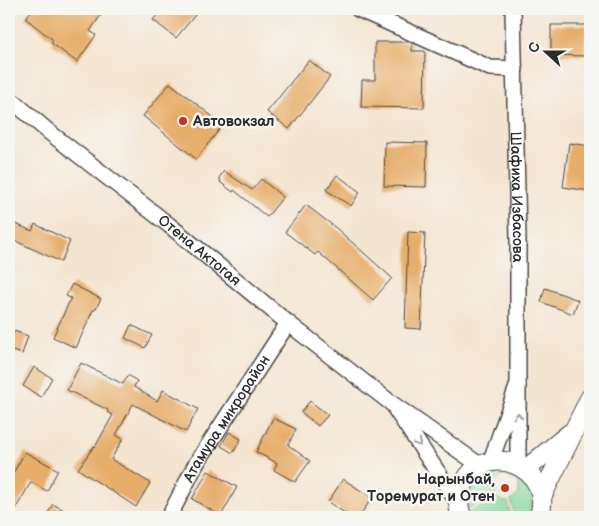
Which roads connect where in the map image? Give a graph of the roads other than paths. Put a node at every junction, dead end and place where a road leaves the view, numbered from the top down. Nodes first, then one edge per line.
1 (358, 9) edge
2 (513, 9) edge
3 (515, 69) junction
4 (9, 98) edge
5 (288, 322) junction
6 (518, 384) junction
7 (590, 398) edge
8 (391, 402) junction
9 (574, 430) junction
10 (486, 464) junction
11 (521, 467) junction
12 (542, 496) junction
13 (460, 513) edge
14 (169, 517) edge
15 (539, 517) edge

1 - 3 street
2 - 3 street, Шафиха Избасова
3 - 6 street, Шафиха Избасова
4 - 5 street, Отена Актогая
5 - 8 street, Отена Актогая
5 - 14 street, Атамура микрорайон
6 - 10 street
11 -> 6 street, Шафиха Избасова
7 - 9 street
8 - 10 street, Отена Актогая
8 -> 13 street, Отена Актогая
9 - 11 street
9 - 12 street
10 - 11 street
10 - 13 street
11 - 12 street
12 - 15 street

